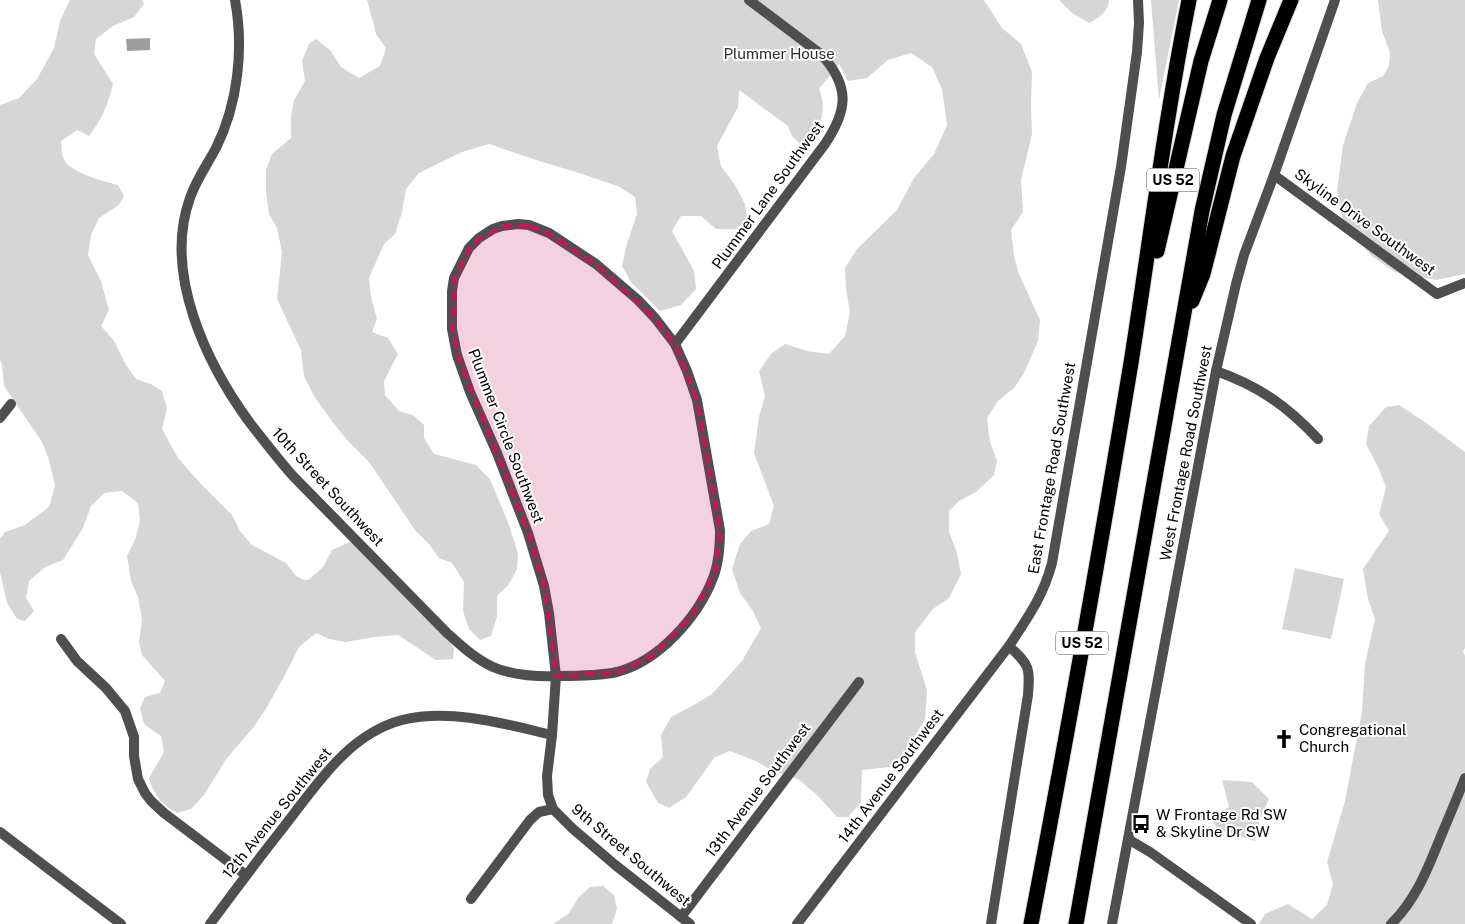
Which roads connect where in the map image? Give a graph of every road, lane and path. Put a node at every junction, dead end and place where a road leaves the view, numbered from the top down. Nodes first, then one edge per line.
1 (235, 0) edge
2 (749, 0) edge
3 (1138, 0) edge
4 (1189, 0) edge
5 (1220, 0) edge
6 (1259, 0) edge
7 (1291, 0) edge
8 (1335, 0) edge
9 (1274, 174) junction
10 (1465, 283) edge
11 (1182, 326) junction
12 (676, 344) junction
13 (1131, 362) junction
14 (1216, 371) junction
15 (11, 404) dead end
16 (0, 418) edge
17 (1318, 439) dead end
18 (62, 639) dead end
19 (1009, 646) junction
20 (556, 676) junction
21 (859, 682) dead end
22 (552, 735) junction
23 (1465, 778) edge
24 (553, 808) junction
25 (0, 832) edge
26 (1128, 839) junction
27 (246, 875) junction
28 (471, 900) dead end
29 (681, 917) junction
30 (121, 924) edge
31 (210, 924) edge
32 (690, 924) edge
33 (797, 924) edge
34 (991, 924) edge
35 (1031, 924) edge
36 (1076, 924) edge
37 (1112, 924) edge
38 (1251, 924) edge
39 (1391, 924) edge

1 - 20 street, 10th Street Southwest
2 - 12 street, Plummer Lane Southwest
3 - 19 street, East Frontage Road Southwest
4 - 13 highway
5 - 13 highway, US 52
6 - 11 highway, US 52
7 - 11 highway
8 - 9 street, West Frontage Road Southwest
9 - 10 street, Skyline Drive Southwest
9 - 14 street, West Frontage Road Southwest
11 - 36 highway, US 52
12 - 20 street, Plummer Circle Southwest
12 - 20 street, Plummer Circle Southwest
13 - 35 highway, US 52
14 - 17 street
14 - 26 street, West Frontage Road Southwest
15 - 16 street
18 - 27 street
19 - 33 street, 14th Avenue Southwest
19 - 34 street
20 - 22 street, Plummer Circle Southwest
21 - 29 street, 13th Avenue Southwest
22 - 24 street, Plummer Circle Southwest
22 - 27 street, 12th Avenue Southwest
23 - 39 street
24 - 28 street
24 - 29 street, 9th Street Southwest
25 - 30 street
26 - 37 street, West Frontage Road Southwest
26 - 38 street
27 - 31 street, 12th Avenue Southwest
29 - 32 street, 9th Street Southwest

